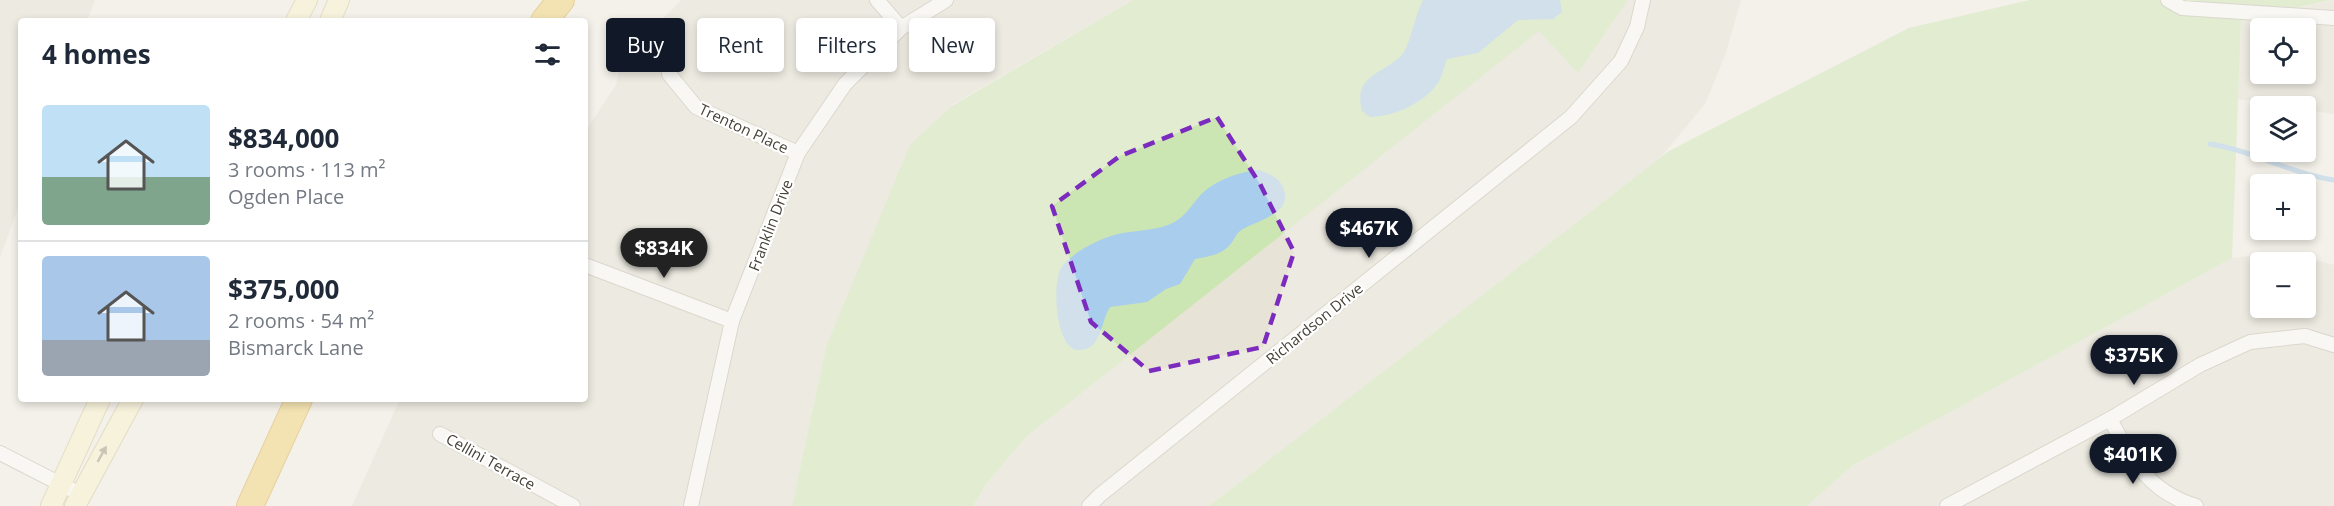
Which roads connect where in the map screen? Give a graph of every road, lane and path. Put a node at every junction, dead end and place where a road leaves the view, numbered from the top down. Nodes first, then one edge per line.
1 (307, 0) edge
2 (339, 0) edge
3 (561, 0) edge
4 (877, 0) edge
5 (945, 0) edge
6 (1643, 0) edge
7 (2168, 0) edge
8 (298, 18) edge
9 (331, 18) edge
10 (546, 18) edge
11 (2334, 18) edge
12 (901, 28) junction
13 (669, 74) dead end
14 (798, 153) junction
15 (588, 266) edge
16 (732, 321) junction
17 (2334, 345) edge
18 (99, 402) edge
19 (131, 402) edge
20 (298, 402) edge
21 (2110, 419) junction
22 (440, 434) dead end
23 (0, 453) edge
24 (61, 483) junction
25 (77, 500) edge
26 (51, 506) edge
27 (250, 506) edge
28 (573, 506) edge
29 (691, 506) edge
30 (1089, 506) edge
31 (1947, 506) edge
32 (2196, 506) edge

1 - 8 street
2 - 9 street
3 - 10 highway
4 - 12 street
5 - 12 street, Franklin Drive
6 - 30 street, Richardson Drive
7 - 11 street
12 - 14 street, Franklin Drive
13 - 14 street, Trenton Place
14 - 16 street, Franklin Drive
15 - 16 street
16 - 29 street, Franklin Drive
17 - 21 street
18 - 24 street
25 -> 19 street
20 - 27 highway
21 - 31 street
21 - 32 street
22 - 28 street, Cellini Terrace
23 - 24 street
24 - 25 street
24 - 26 street

